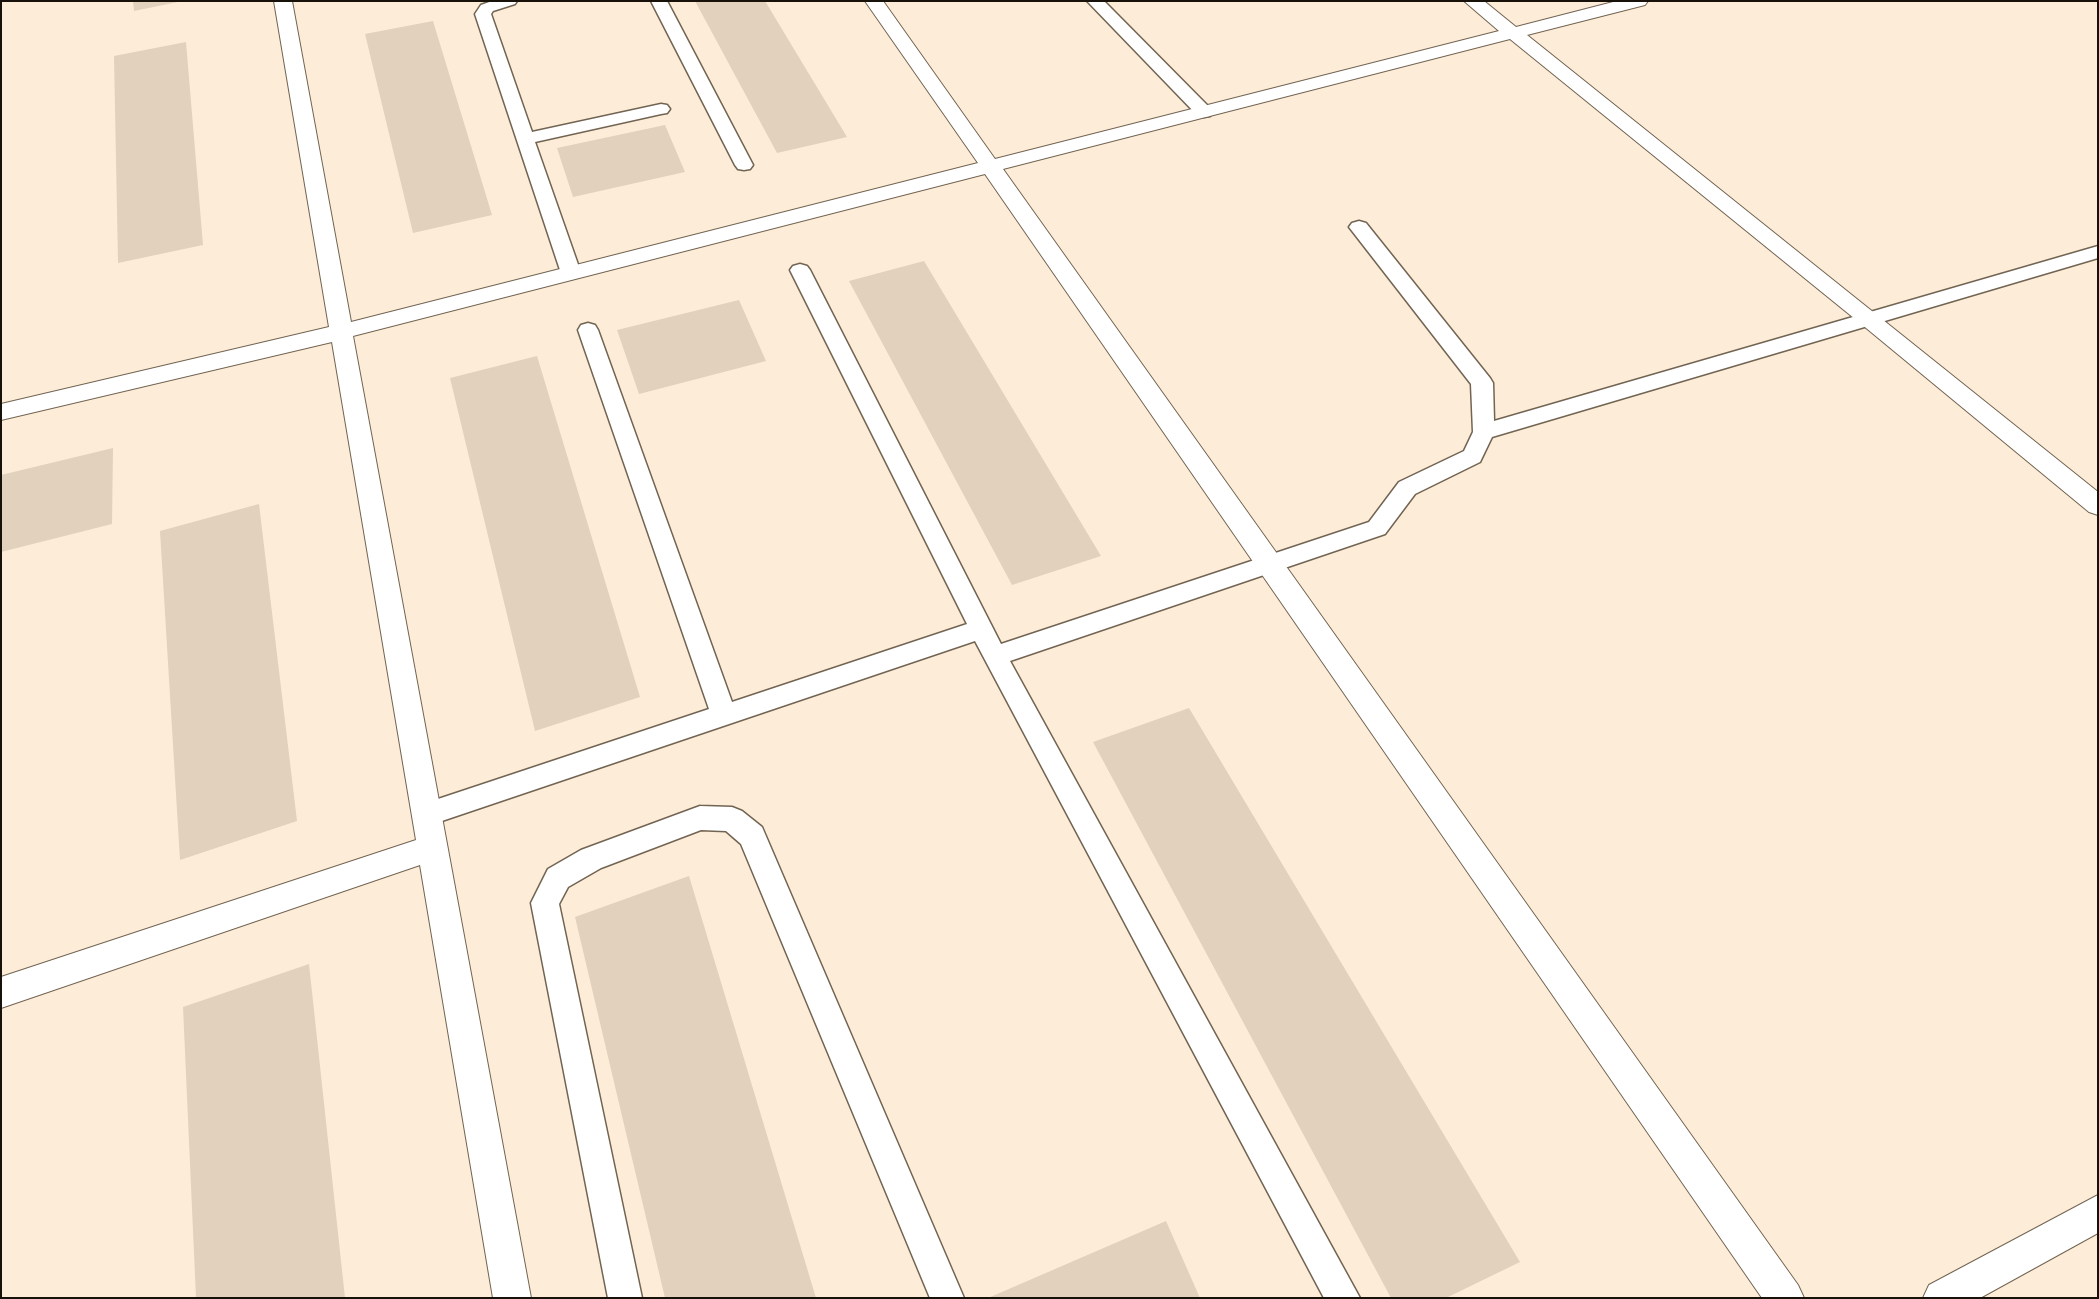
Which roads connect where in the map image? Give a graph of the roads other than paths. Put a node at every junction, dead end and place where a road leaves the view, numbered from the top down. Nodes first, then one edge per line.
1 (283, 1) edge
2 (509, 1) edge
3 (659, 1) edge
4 (874, 1) edge
5 (1095, 1) edge
6 (1473, 1) edge
7 (1640, 1) edge
8 (1513, 34) junction
9 (661, 108) dead end
10 (1204, 112) junction
11 (526, 139) junction
12 (744, 165) dead end
13 (990, 166) junction
14 (1359, 227) dead end
15 (2098, 252) edge
16 (800, 270) dead end
17 (571, 273) junction
18 (1868, 318) junction
19 (588, 330) dead end
20 (341, 332) junction
21 (1, 412) edge
22 (1484, 432) junction
23 (2098, 506) edge
24 (1270, 562) junction
25 (982, 629) junction
26 (995, 656) junction
27 (724, 715) junction
28 (427, 814) junction
29 (432, 848) junction
30 (1, 993) edge
31 (2098, 1213) edge
32 (512, 1298) edge
33 (625, 1298) edge
34 (947, 1298) edge
35 (1342, 1298) edge
36 (1785, 1298) edge
37 (1942, 1298) edge

1 - 20 street
2 - 11 lane
3 - 12 lane
4 - 13 street
5 - 10 lane
6 - 8 street
7 - 8 street
8 - 10 street
8 - 18 street
9 - 11 lane
10 - 13 street
11 - 17 lane
13 - 17 street
13 - 24 street
14 - 22 lane
15 - 18 lane
16 - 25 lane
17 - 20 street
18 - 22 lane
18 - 23 street
19 - 27 lane
20 - 21 street
20 - 28 street
22 - 24 lane
24 - 26 lane
24 - 36 street
25 - 26 lane
25 - 27 lane
26 - 35 lane
27 - 28 lane
28 - 29 street
29 - 30 street
29 - 32 street
31 - 37 street
33 - 34 lane

